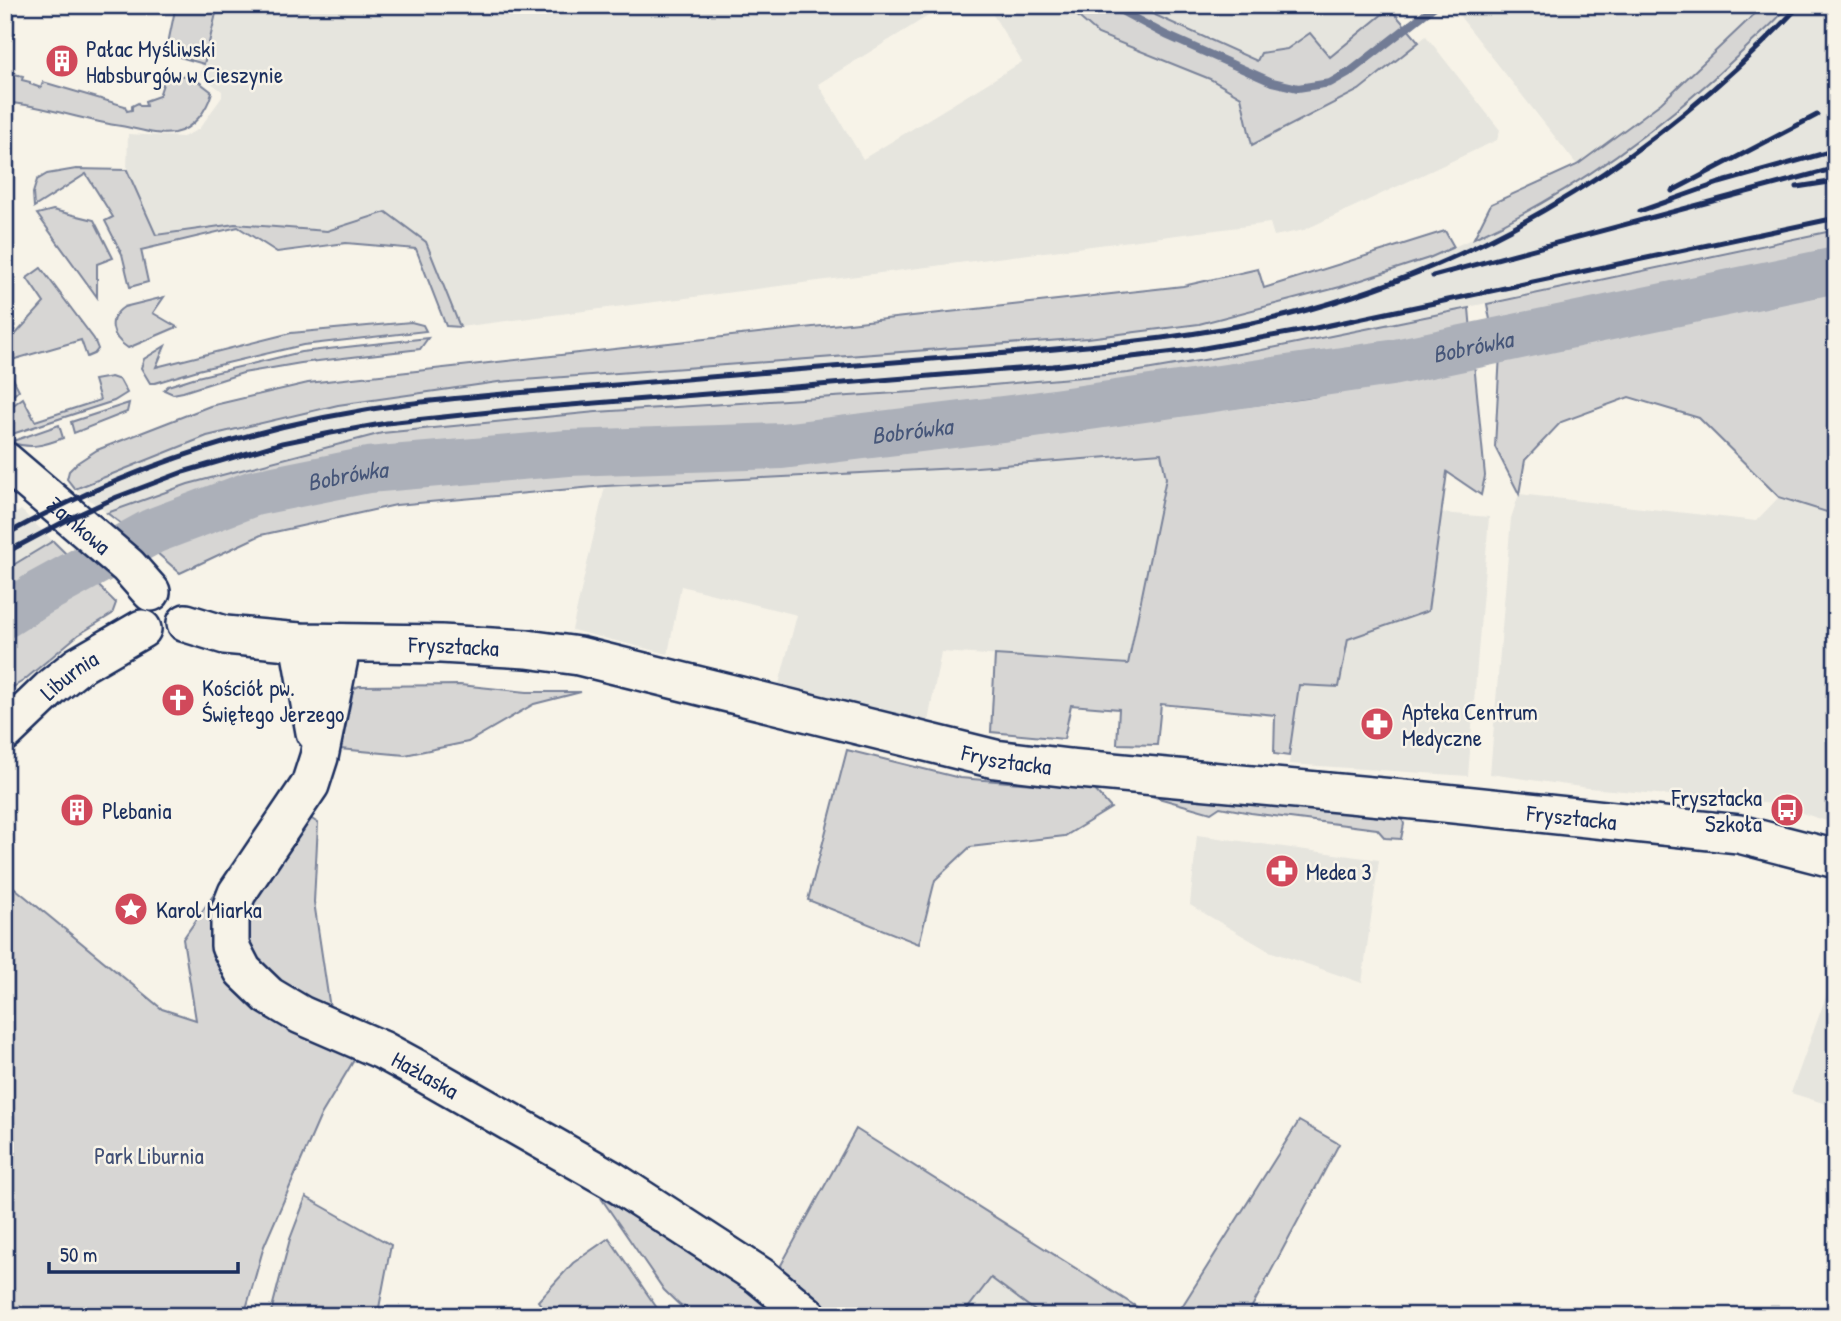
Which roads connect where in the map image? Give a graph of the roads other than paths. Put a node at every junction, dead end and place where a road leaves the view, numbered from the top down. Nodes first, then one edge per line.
1 (5, 461) edge
2 (139, 579) junction
3 (186, 623) junction
4 (142, 629) junction
5 (299, 642) junction
6 (342, 643) junction
7 (5, 732) edge
8 (319, 757) junction
9 (1836, 859) edge
10 (808, 1316) edge

1 - 2 street, Zamkowa
2 - 3 street
2 - 4 street
3 - 4 street
3 - 5 street, Frysztacka
4 - 7 street, Liburnia
5 - 6 street, Frysztacka
5 - 8 street
6 - 8 street, Hażlaska
6 - 9 street, Frysztacka
8 - 10 street, Hażlaska

